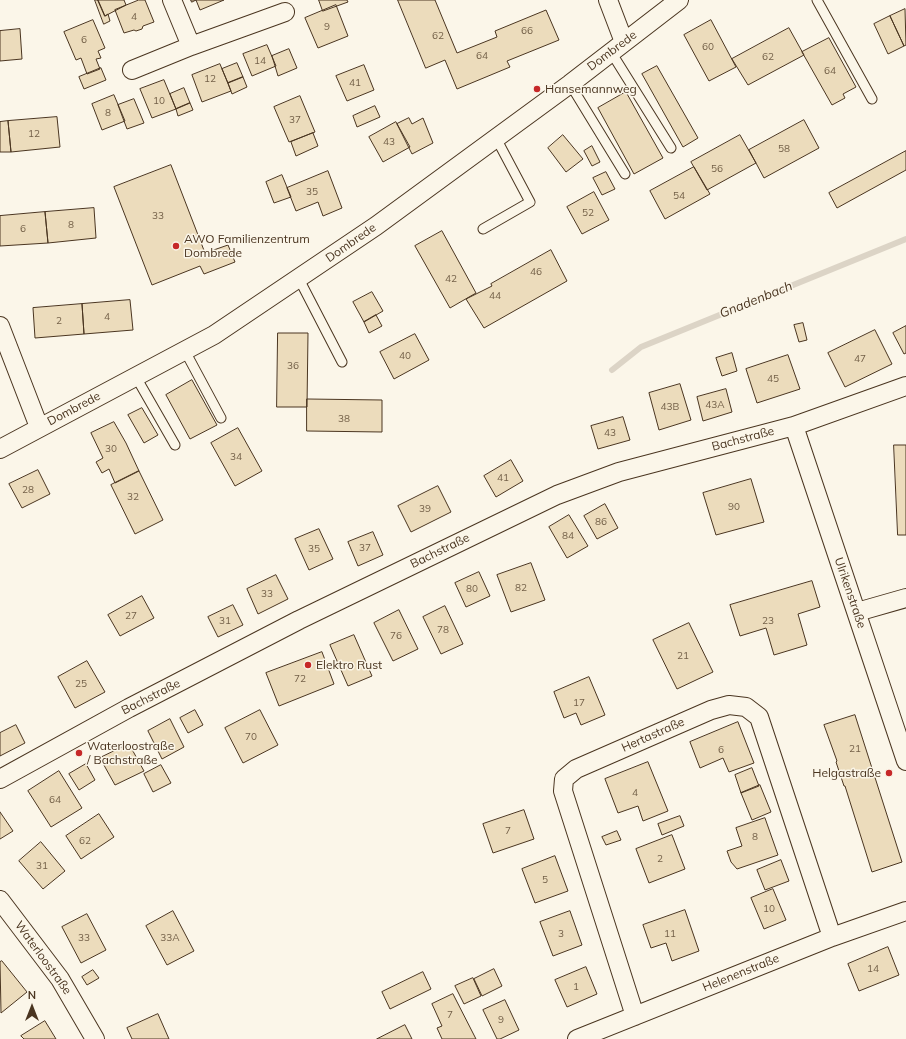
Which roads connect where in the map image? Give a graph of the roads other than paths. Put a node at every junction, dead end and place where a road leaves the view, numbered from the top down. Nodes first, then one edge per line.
1 (172, 0) edge
2 (608, 0) edge
3 (679, 0) edge
4 (817, 0) edge
5 (285, 12) dead end
6 (191, 46) junction
7 (618, 47) junction
8 (132, 70) dead end
9 (570, 84) junction
10 (872, 99) dead end
11 (496, 138) junction
12 (671, 148) dead end
13 (625, 174) dead end
14 (483, 229) dead end
15 (298, 279) junction
16 (0, 326) edge
17 (185, 351) junction
18 (342, 362) dead end
19 (136, 377) junction
20 (906, 386) edge
21 (221, 418) dead end
22 (794, 426) junction
23 (40, 428) junction
24 (175, 446) dead end
25 (0, 449) edge
26 (906, 598) edge
27 (857, 612) junction
28 (906, 760) edge
29 (0, 779) edge
30 (0, 900) edge
31 (906, 911) edge
32 (832, 937) junction
33 (635, 1016) junction
34 (95, 1039) edge
35 (577, 1039) edge

1 - 6 street
2 - 7 street
3 - 7 street, Dombrede
4 - 10 lane
5 - 6 street
6 - 8 street
7 - 9 street, Dombrede
7 - 12 lane
9 - 11 street, Dombrede
9 - 13 lane
11 - 14 lane
11 - 15 street, Dombrede
15 - 17 street, Dombrede
15 - 18 lane
16 - 23 street
17 - 19 street, Dombrede
17 - 21 lane
19 - 23 street, Dombrede
19 - 24 lane
20 - 22 street, Bachstraße
22 - 27 street, Ulrikenstraße
22 - 29 street, Bachstraße
23 - 25 street, Dombrede
26 - 27 street
27 - 28 street, Ulrikenstraße
30 - 34 street, Waterloostraße
31 - 32 street, Helenenstraße
32 - 33 street, Helenenstraße
32 - 33 street, Hertastraße
33 - 35 street, Helenenstraße

